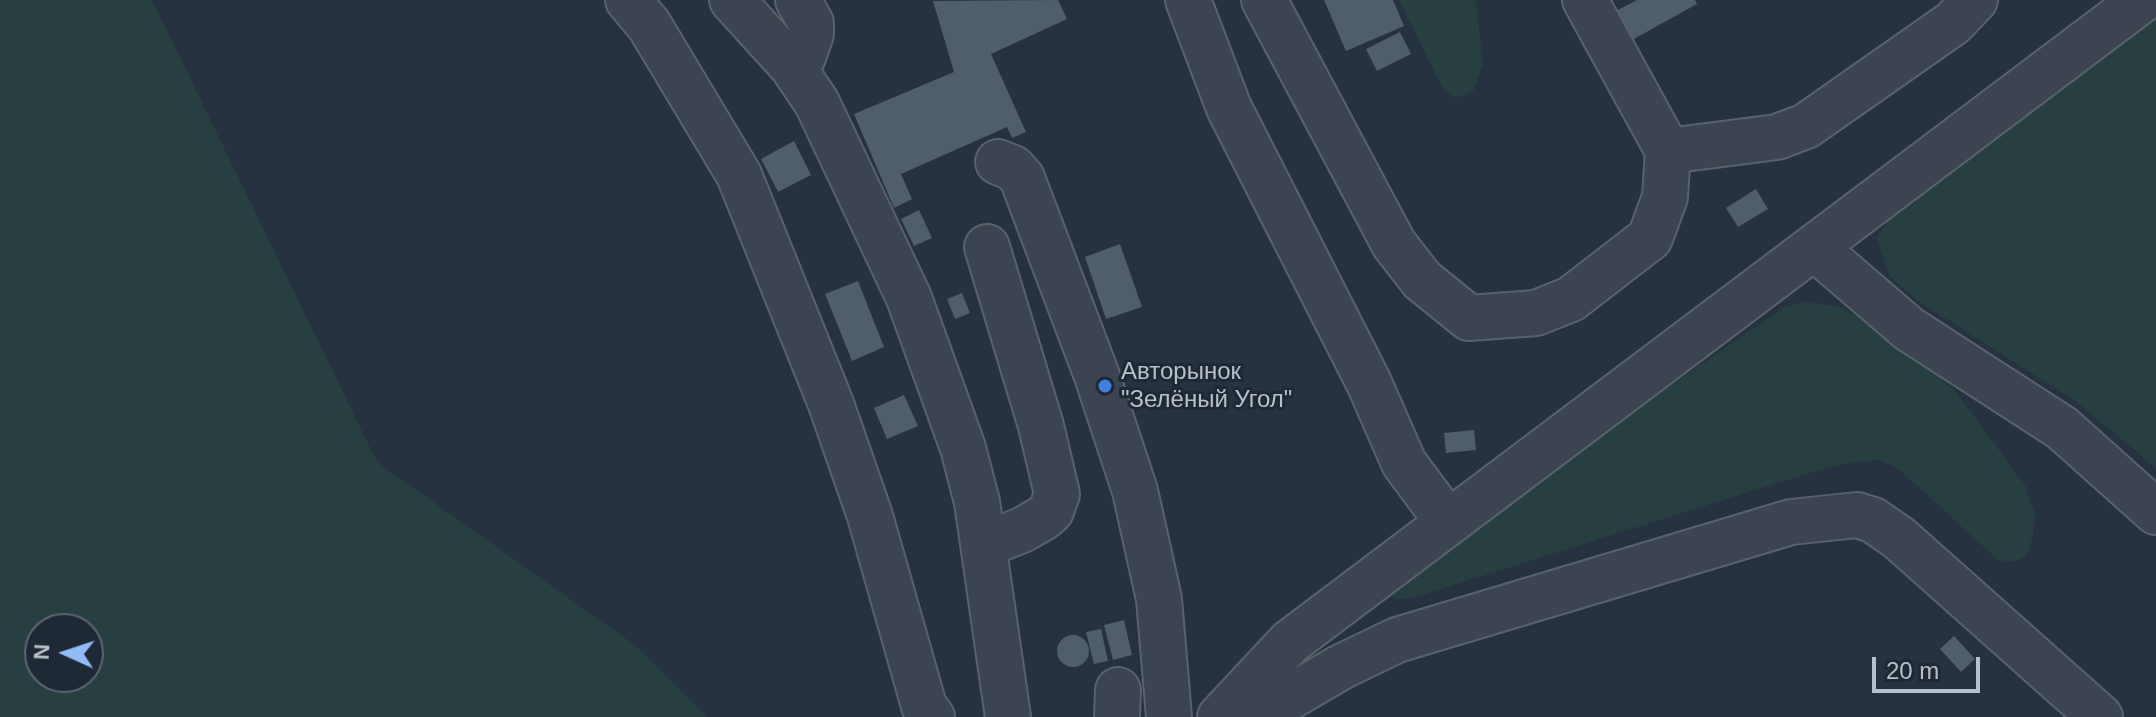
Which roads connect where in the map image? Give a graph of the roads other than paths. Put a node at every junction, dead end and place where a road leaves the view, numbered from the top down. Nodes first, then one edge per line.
1 (628, 0) edge
2 (732, 0) edge
3 (798, 0) edge
4 (1188, 0) edge
5 (1264, 0) edge
6 (1975, 0) edge
7 (2142, 0) edge
8 (1596, 3) edge
9 (792, 66) junction
10 (1668, 151) junction
11 (998, 162) dead end
12 (987, 247) dead end
13 (1816, 249) junction
14 (2156, 512) edge
15 (1447, 521) junction
16 (984, 545) junction
17 (1250, 708) edge
18 (932, 717) edge
19 (1008, 717) edge
20 (1169, 717) edge
21 (2100, 717) edge

1 - 18 street
2 - 9 street
3 - 9 street
4 - 15 street
5 - 10 street
6 - 10 street
7 - 13 street
8 - 10 street
9 - 16 street
11 - 20 street
12 - 16 street
13 - 14 street
13 - 15 street
15 - 17 street
16 - 19 street
17 - 21 street

